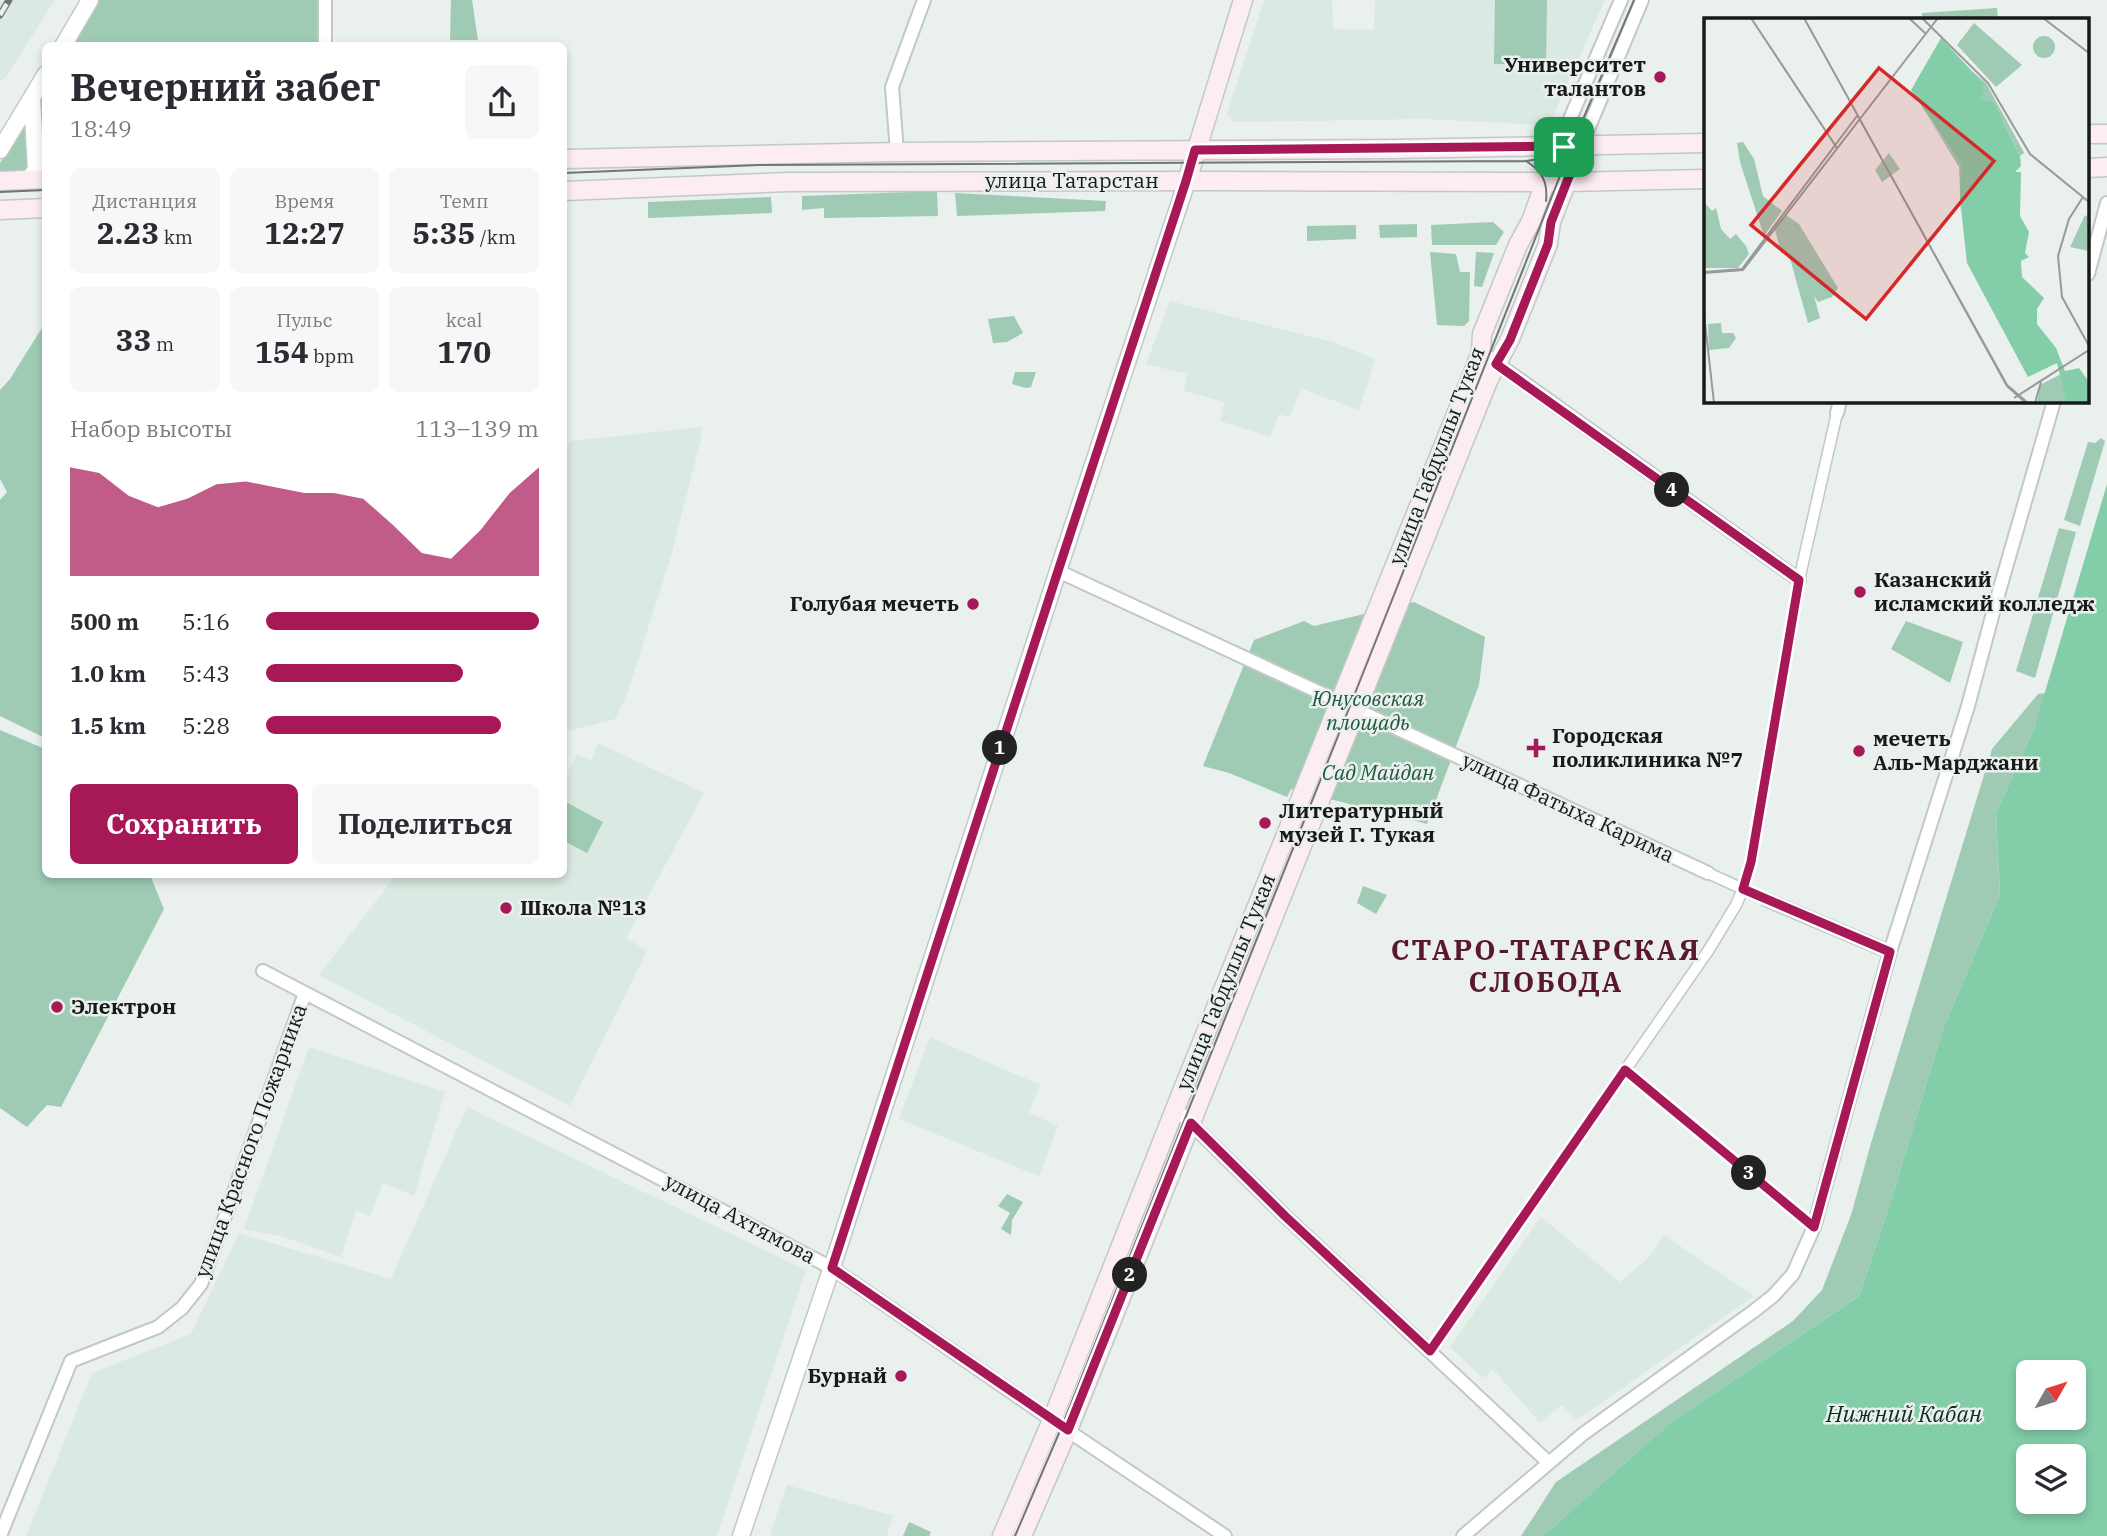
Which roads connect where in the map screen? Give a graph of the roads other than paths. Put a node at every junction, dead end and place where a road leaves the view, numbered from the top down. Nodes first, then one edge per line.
1 (90, 0) edge
2 (325, 0) edge
3 (924, 0) edge
4 (1244, 0) edge
5 (1621, 0) edge
6 (1642, 0) edge
7 (65, 42) edge
8 (325, 42) edge
9 (42, 81) edge
10 (32, 97) junction
11 (1704, 143) edge
12 (1581, 146) junction
13 (1558, 147) junction
14 (0, 150) edge
15 (1195, 150) junction
16 (897, 152) junction
17 (567, 159) edge
18 (1704, 179) edge
19 (37, 180) edge
20 (0, 181) edge
21 (1186, 181) junction
22 (1546, 182) junction
23 (1567, 182) junction
24 (567, 191) edge
25 (0, 198) edge
26 (2107, 204) edge
27 (42, 208) edge
28 (0, 210) edge
29 (2090, 267) edge
30 (1481, 352) junction
31 (1496, 364) junction
32 (2054, 402) edge
33 (1839, 407) edge
34 (1058, 571) junction
35 (1799, 580) junction
36 (1349, 705) junction
37 (1708, 873) joint
38 (1743, 889) junction
39 (1768, 900) joint
40 (1890, 952) junction
41 (263, 971) dead end
42 (305, 993) junction
43 (1625, 1070) junction
44 (1175, 1108) junction
45 (1191, 1123) junction
46 (1814, 1227) junction
47 (832, 1268) junction
48 (1430, 1351) junction
49 (1052, 1420) junction
50 (1068, 1430) junction
51 (1549, 1463) junction
52 (0, 1535) edge
53 (741, 1536) edge
54 (1002, 1536) edge
55 (1022, 1536) edge
56 (1224, 1536) edge
57 (1463, 1536) edge

1 - 7 street
2 - 8 street
3 - 16 street
4 - 15 main road
5 - 13 street, улица Габдуллы Тукая
6 - 12 street, улица Габдуллы Тукая
9 - 10 street
10 - 14 street
10 - 19 street
11 - 12 main road, улица Татарстан
12 - 13 main road, улица Татарстан
12 - 23 main road, улица Габдуллы Тукая
13 - 15 main road, улица Татарстан
13 - 22 main road, улица Габдуллы Тукая
15 - 16 main road, улица Татарстан
15 - 21 main road
16 - 17 main road, улица Татарстан
18 - 23 main road, улица Татарстан
19 - 20 main road
19 - 25 main road
21 - 22 main road, улица Татарстан
21 - 24 main road, улица Татарстан
21 - 34 street
22 - 23 main road, улица Татарстан
22 - 30 main road, улица Габдуллы Тукая
23 - 31 main road, улица Габдуллы Тукая
26 - 29 street
27 - 28 main road
30 - 31 street
30 - 36 main road, улица Габдуллы Тукая
31 - 35 street
31 - 36 main road, улица Габдуллы Тукая
32 - 40 street
33 - 35 street
34 - 36 street, улица Фатыха Карима
34 - 47 street
35 - 38 street
36 - 37 street, улица Фатыха Карима
36 - 44 main road, улица Габдуллы Тукая
36 - 45 main road, улица Габдуллы Тукая
37 - 38 street, улица Фатыха Карима
38 - 39 street, улица Фатыха Карима
38 - 43 street
39 - 40 street, улица Фатыха Карима
40 - 46 street
41 - 42 street, улица Ахтямова
42 - 47 street, улица Ахтямова
42 - 52 street, улица Красного Пожарника
43 - 46 street
43 - 48 street
44 - 45 street
44 - 49 main road, улица Габдуллы Тукая
45 - 48 street
45 - 50 main road, улица Габдуллы Тукая
46 - 51 street
47 - 49 street, улица Ахтямова
47 - 53 street
48 - 51 street
49 - 50 street, улица Ахтямова
49 - 54 main road, улица Габдуллы Тукая
50 - 55 main road, улица Габдуллы Тукая
50 - 56 street, улица Ахтямова
51 - 57 street

